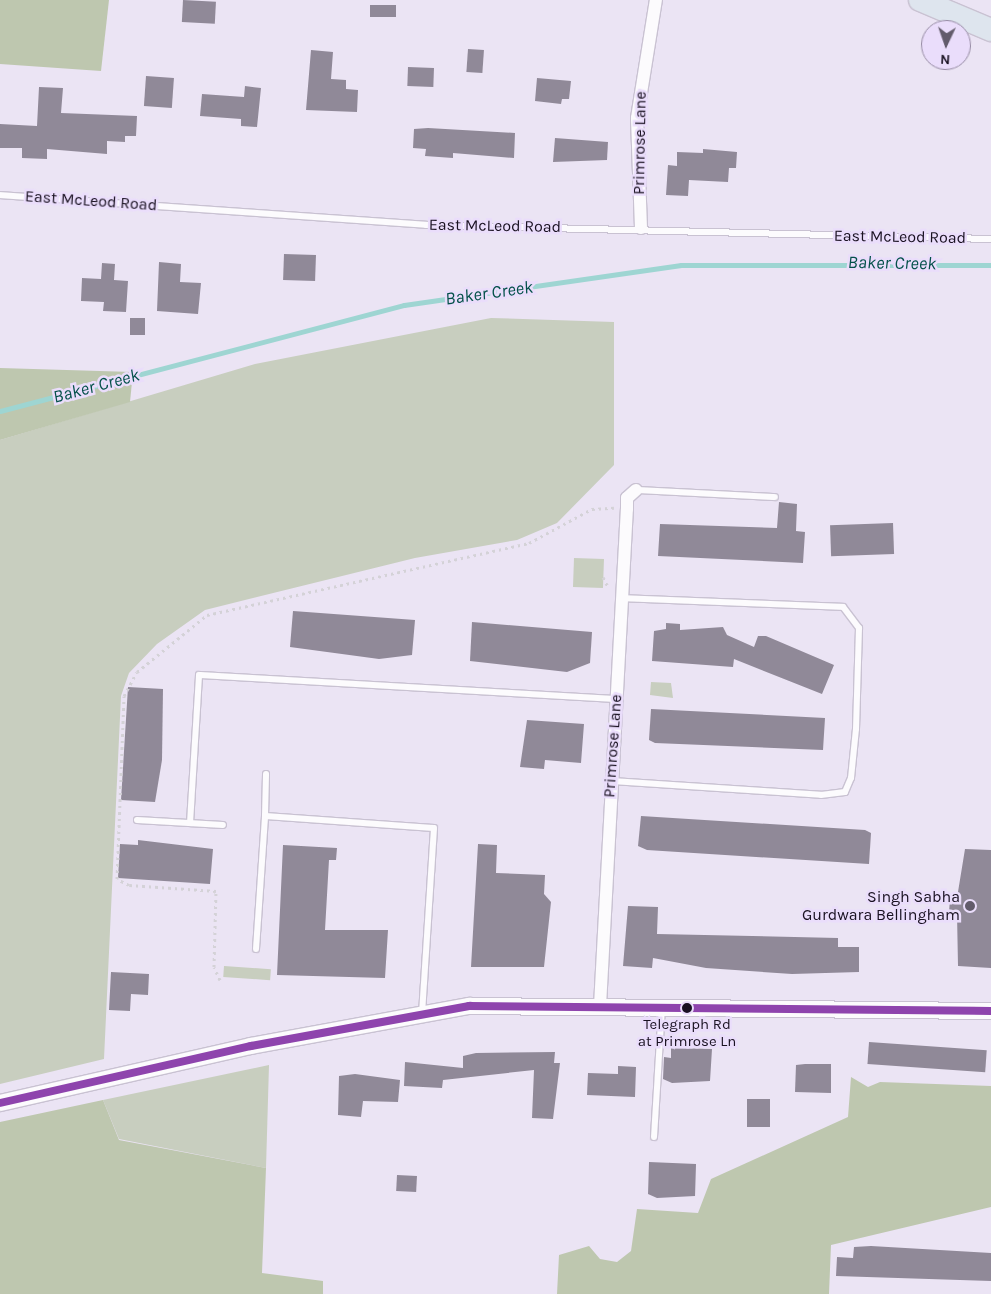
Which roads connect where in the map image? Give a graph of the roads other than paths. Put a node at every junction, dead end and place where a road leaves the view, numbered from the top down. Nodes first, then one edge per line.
1 (656, 0) edge
2 (920, 0) edge
3 (991, 30) edge
4 (0, 195) edge
5 (641, 228) junction
6 (991, 239) edge
7 (636, 490) joint
8 (775, 497) dead end
9 (622, 598) junction
10 (616, 699) junction
11 (266, 774) dead end
12 (610, 780) junction
13 (265, 816) junction
14 (137, 820) dead end
15 (190, 823) junction
16 (223, 825) dead end
17 (256, 949) dead end
18 (600, 1006) junction
19 (662, 1007) junction
20 (991, 1011) edge
21 (422, 1012) junction
22 (0, 1103) edge
23 (654, 1137) dead end

1 - 5 street, Primrose Lane
2 - 3 highway
4 - 5 lane, East McLeod Road
5 - 6 lane, East McLeod Road
7 - 8 lane
7 - 9 street, Primrose Lane
9 - 10 street, Primrose Lane
9 - 12 lane
10 - 12 street, Primrose Lane
10 - 15 lane
11 - 13 lane
12 - 18 street, Primrose Lane
13 - 17 lane
13 - 21 lane
14 - 15 lane
15 - 16 lane
18 - 19 street
18 - 21 street
19 - 20 street
19 - 23 lane
21 - 22 street

